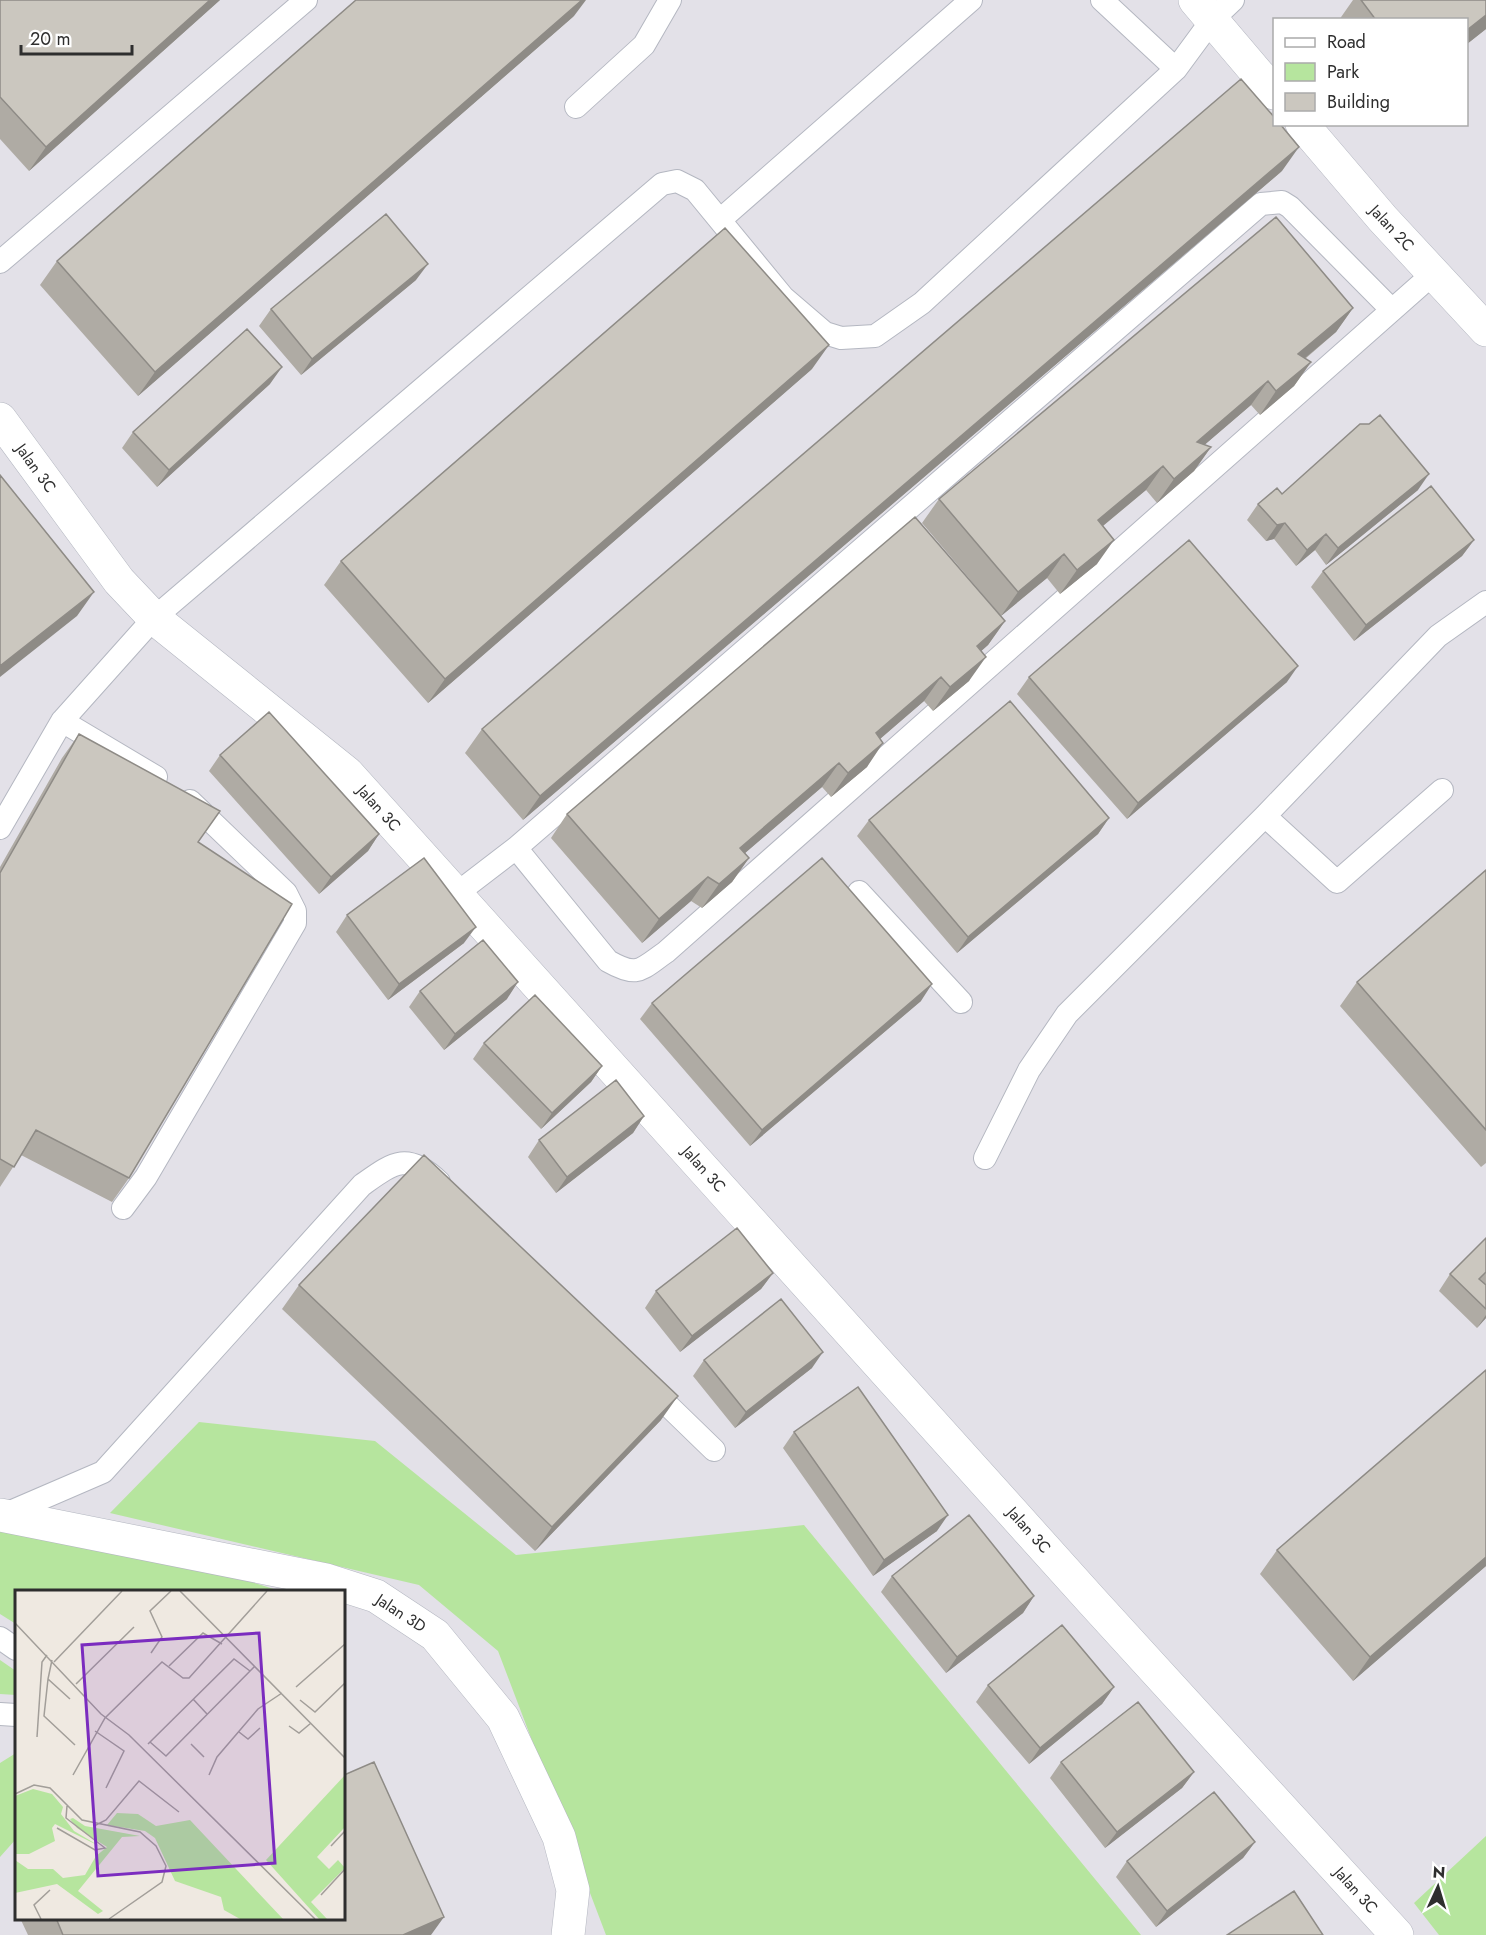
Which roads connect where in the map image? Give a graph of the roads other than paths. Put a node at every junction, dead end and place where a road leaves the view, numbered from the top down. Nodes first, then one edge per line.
1 (306, 0) edge
2 (670, 0) edge
3 (971, 0) edge
4 (1102, 0) edge
5 (1213, 7) edge
6 (1176, 69) junction
7 (1273, 90) edge
8 (576, 107) dead end
9 (1304, 126) edge
10 (720, 219) junction
11 (0, 262) edge
12 (1434, 273) junction
13 (1392, 310) junction
14 (1486, 330) edge
15 (0, 418) edge
16 (898, 516) junction
17 (914, 533) edge
18 (1486, 602) edge
19 (154, 618) junction
20 (996, 630) edge
21 (1011, 647) junction
22 (62, 721) junction
23 (1442, 790) dead end
24 (1265, 816) junction
25 (0, 828) edge
26 (516, 848) junction
27 (859, 892) dead end
28 (456, 894) junction
29 (960, 1002) dead end
30 (985, 1158) dead end
31 (451, 1194) edge
32 (123, 1208) dead end
33 (637, 1376) edge
34 (714, 1450) dead end
35 (1, 1515) edge
36 (0, 1638) edge
37 (15, 1648) edge
38 (0, 1714) edge
39 (15, 1715) edge
40 (568, 1935) edge
41 (1397, 1935) edge

1 - 11 lane
2 - 8 lane
3 - 10 lane
4 - 6 lane
5 - 6 lane
5 - 7 street
6 - 10 lane
9 - 12 street, Jalan 2C
10 - 19 lane
12 - 13 lane
12 - 14 street, Jalan 2C
13 - 16 lane
13 - 21 lane
15 - 19 street, Jalan 3C
16 - 17 lane
16 - 26 lane
18 - 24 lane
19 - 22 lane
19 - 28 street, Jalan 3C
20 - 21 lane
21 - 26 lane
22 - 25 lane
22 - 32 lane
23 - 24 lane
24 - 30 lane
26 - 28 lane
27 - 29 lane
28 - 41 street, Jalan 3C
31 - 35 lane
33 - 34 lane
35 - 40 street, Jalan 3D
36 - 37 lane
38 - 39 lane

